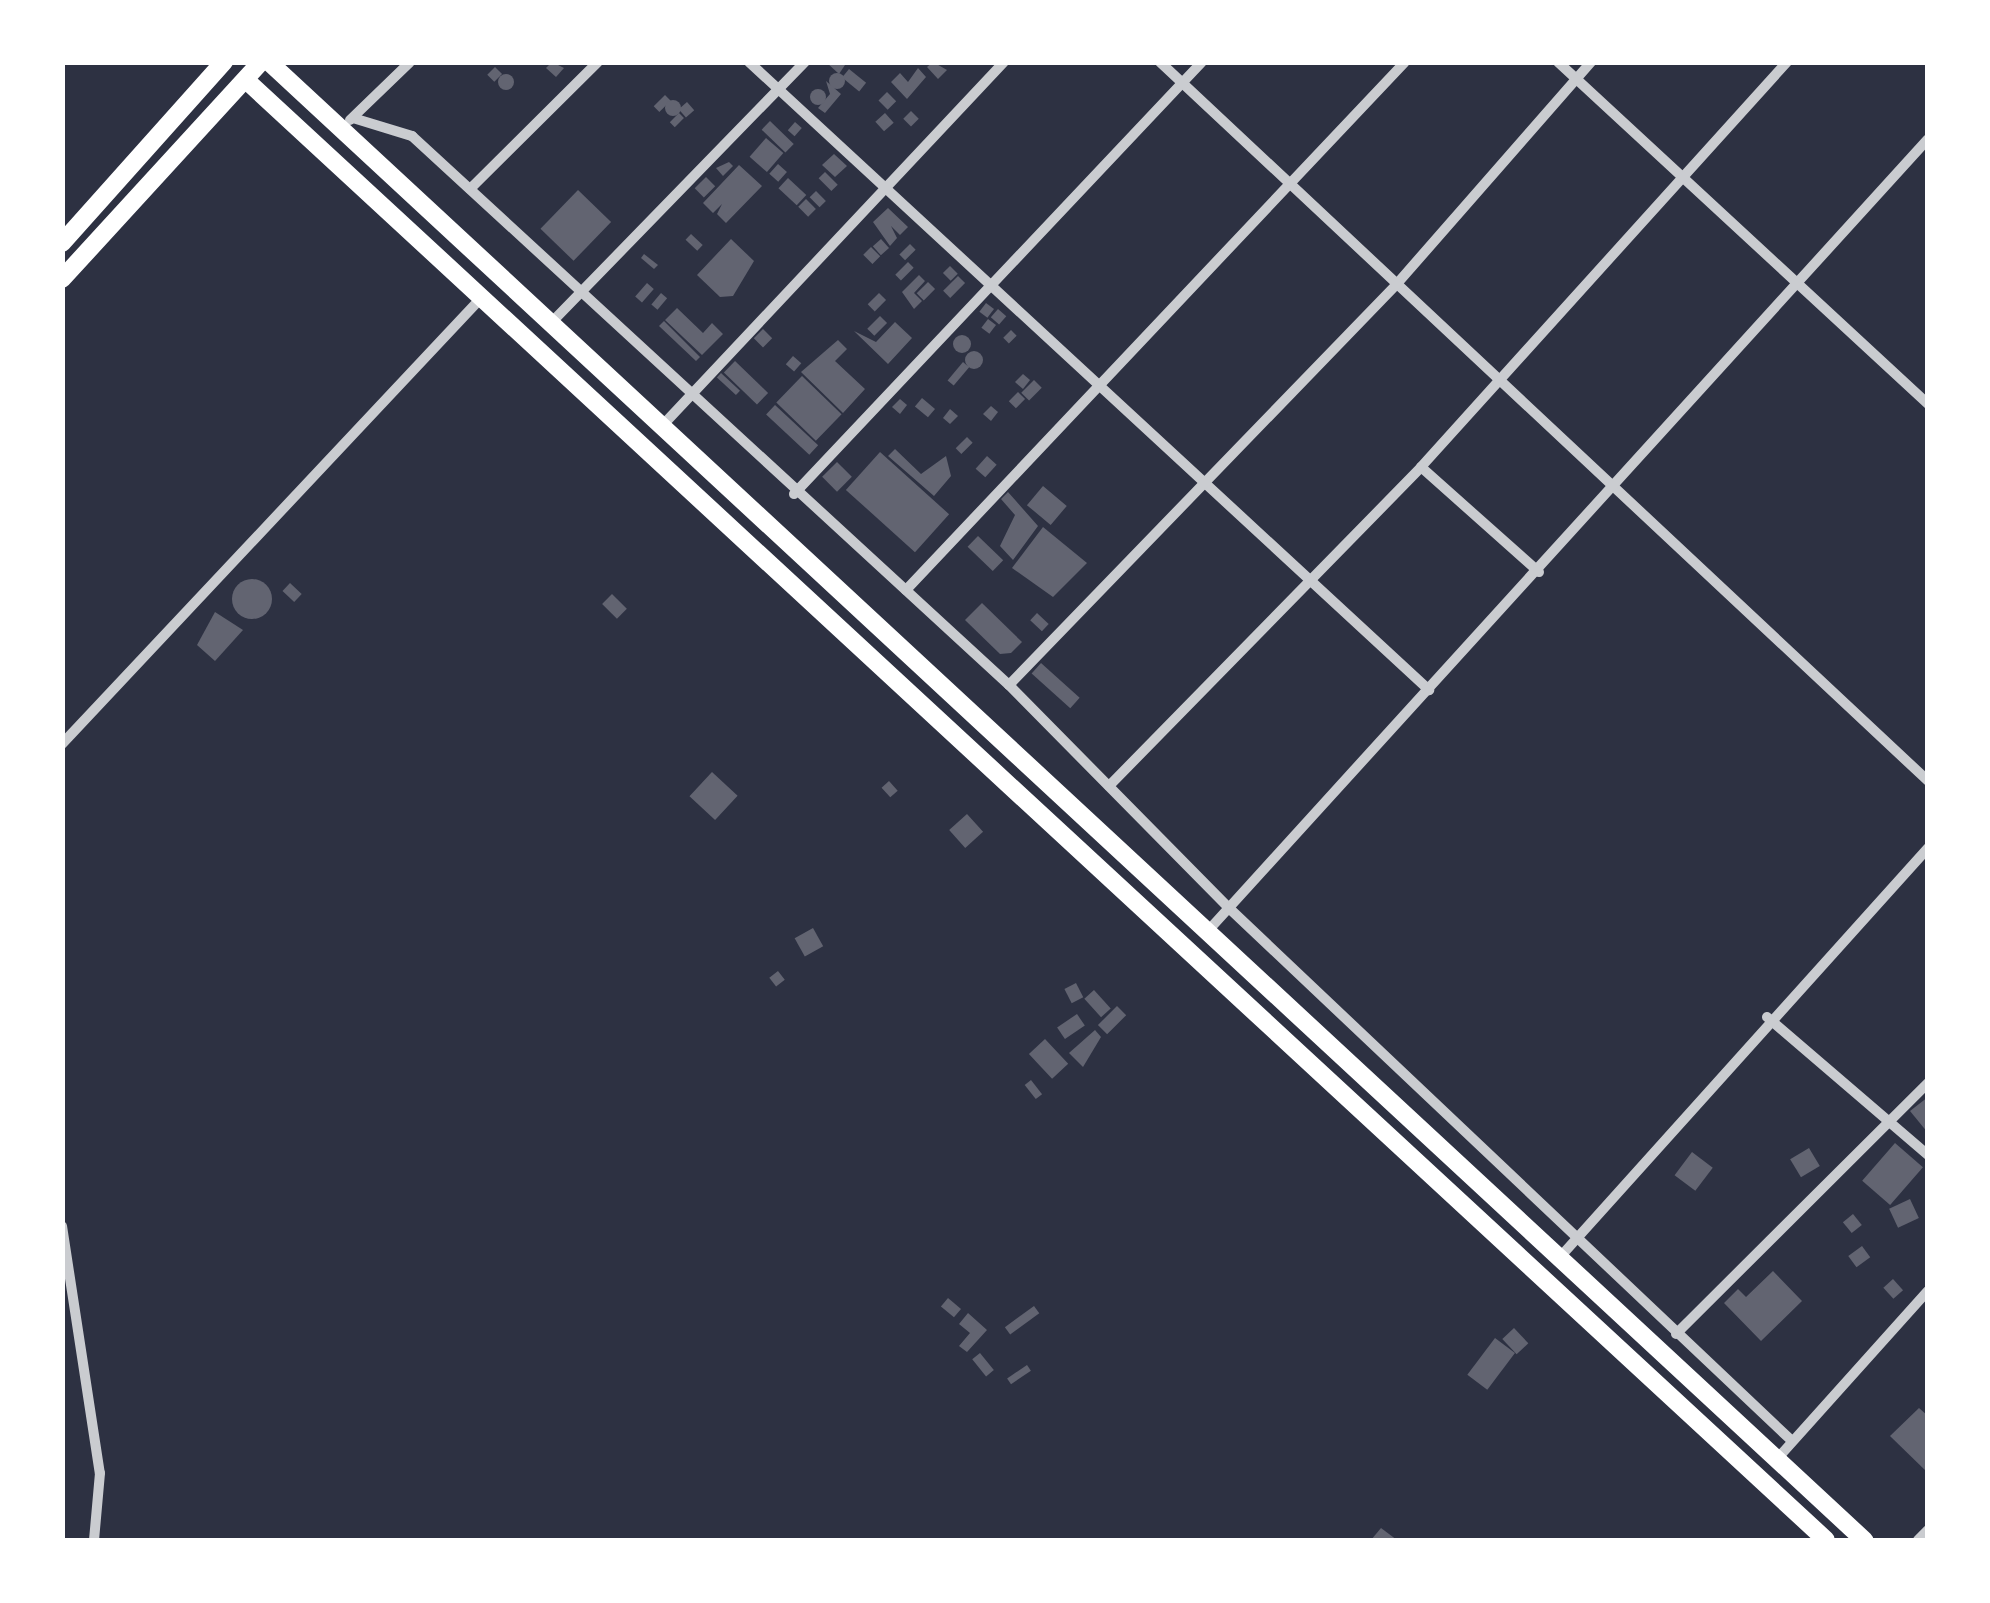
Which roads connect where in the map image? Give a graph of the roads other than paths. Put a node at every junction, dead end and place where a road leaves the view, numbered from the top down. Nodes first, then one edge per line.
1 (225, 62) edge
2 (261, 62) edge
3 (268, 62) edge
4 (410, 62) edge
5 (598, 62) edge
6 (749, 62) edge
7 (805, 62) edge
8 (1004, 62) edge
9 (1160, 62) edge
10 (1202, 62) edge
11 (1405, 62) edge
12 (1558, 62) edge
13 (1590, 62) edge
14 (1787, 62) edge
15 (1575, 79) junction
16 (246, 80) junction
17 (1182, 83) junction
18 (780, 90) junction
19 (346, 123) junction
20 (1928, 139) edge
21 (1684, 174) junction
22 (1289, 183) junction
23 (470, 190) junction
24 (887, 191) junction
25 (62, 243) edge
26 (62, 279) edge
27 (1799, 284) junction
28 (1395, 286) junction
29 (996, 288) junction
30 (582, 296) junction
31 (482, 297) junction
32 (549, 325) junction
33 (1100, 386) junction
34 (1496, 386) junction
35 (692, 400) junction
36 (1928, 404) edge
37 (660, 428) junction
38 (1421, 467) junction
39 (1209, 481) junction
40 (1616, 488) junction
41 (794, 494) junction
42 (1539, 572) junction
43 (1312, 581) junction
44 (906, 590) junction
45 (1010, 684) junction
46 (1429, 690) junction
47 (62, 744) edge
48 (1928, 781) edge
49 (1109, 786) junction
50 (1928, 848) edge
51 (1230, 909) junction
52 (1206, 933) junction
53 (1767, 1017) junction
54 (1928, 1082) edge
55 (1890, 1124) junction
56 (1928, 1156) edge
57 (62, 1226) edge
58 (1576, 1238) junction
59 (1561, 1256) junction
60 (1928, 1291) edge
61 (1676, 1334) junction
62 (1791, 1440) junction
63 (1777, 1459) junction
64 (1928, 1530) edge
65 (94, 1540) edge
66 (1826, 1540) edge
67 (1864, 1540) edge
68 (1918, 1540) edge

1 - 16 main road
1 - 25 main road
2 - 16 main road
3 - 19 main road
4 - 19 street
5 - 23 street
6 - 18 street
7 - 18 street
8 - 24 street
9 - 17 street
10 - 17 street
11 - 22 street
12 - 15 street
13 - 15 street
14 - 21 street
15 - 21 street
15 - 28 street
16 - 26 main road
16 - 31 main road
17 - 22 street
17 - 29 street
18 - 24 street
18 - 30 street
19 - 23 street
19 - 32 main road
20 - 27 street
21 - 27 street
21 - 34 street
22 - 28 street
22 - 33 street
23 - 30 street
24 - 29 street
24 - 35 street
27 - 36 street
27 - 40 street
28 - 34 street
28 - 39 street
29 - 33 street
29 - 41 street
30 - 32 street
30 - 35 street
31 - 47 street
31 - 66 main road
32 - 37 main road
33 - 39 street
33 - 44 street
34 - 38 street
34 - 40 street
35 - 37 street
35 - 41 street
37 - 52 main road
38 - 42 street
38 - 43 street
39 - 43 street
39 - 45 street
40 - 42 street
40 - 48 street
41 - 44 street
42 - 46 street
43 - 46 street
43 - 49 street
44 - 45 street
45 - 49 street
46 - 51 street
49 - 51 street
50 - 53 street
51 - 52 street
51 - 58 street
52 - 59 main road
53 - 55 street
53 - 58 street
54 - 55 street
55 - 56 street
55 - 61 street
57 - 65 street
58 - 59 street
58 - 61 street
59 - 63 main road
60 - 62 street
61 - 62 street
62 - 63 street
63 - 67 main road
64 - 68 street

